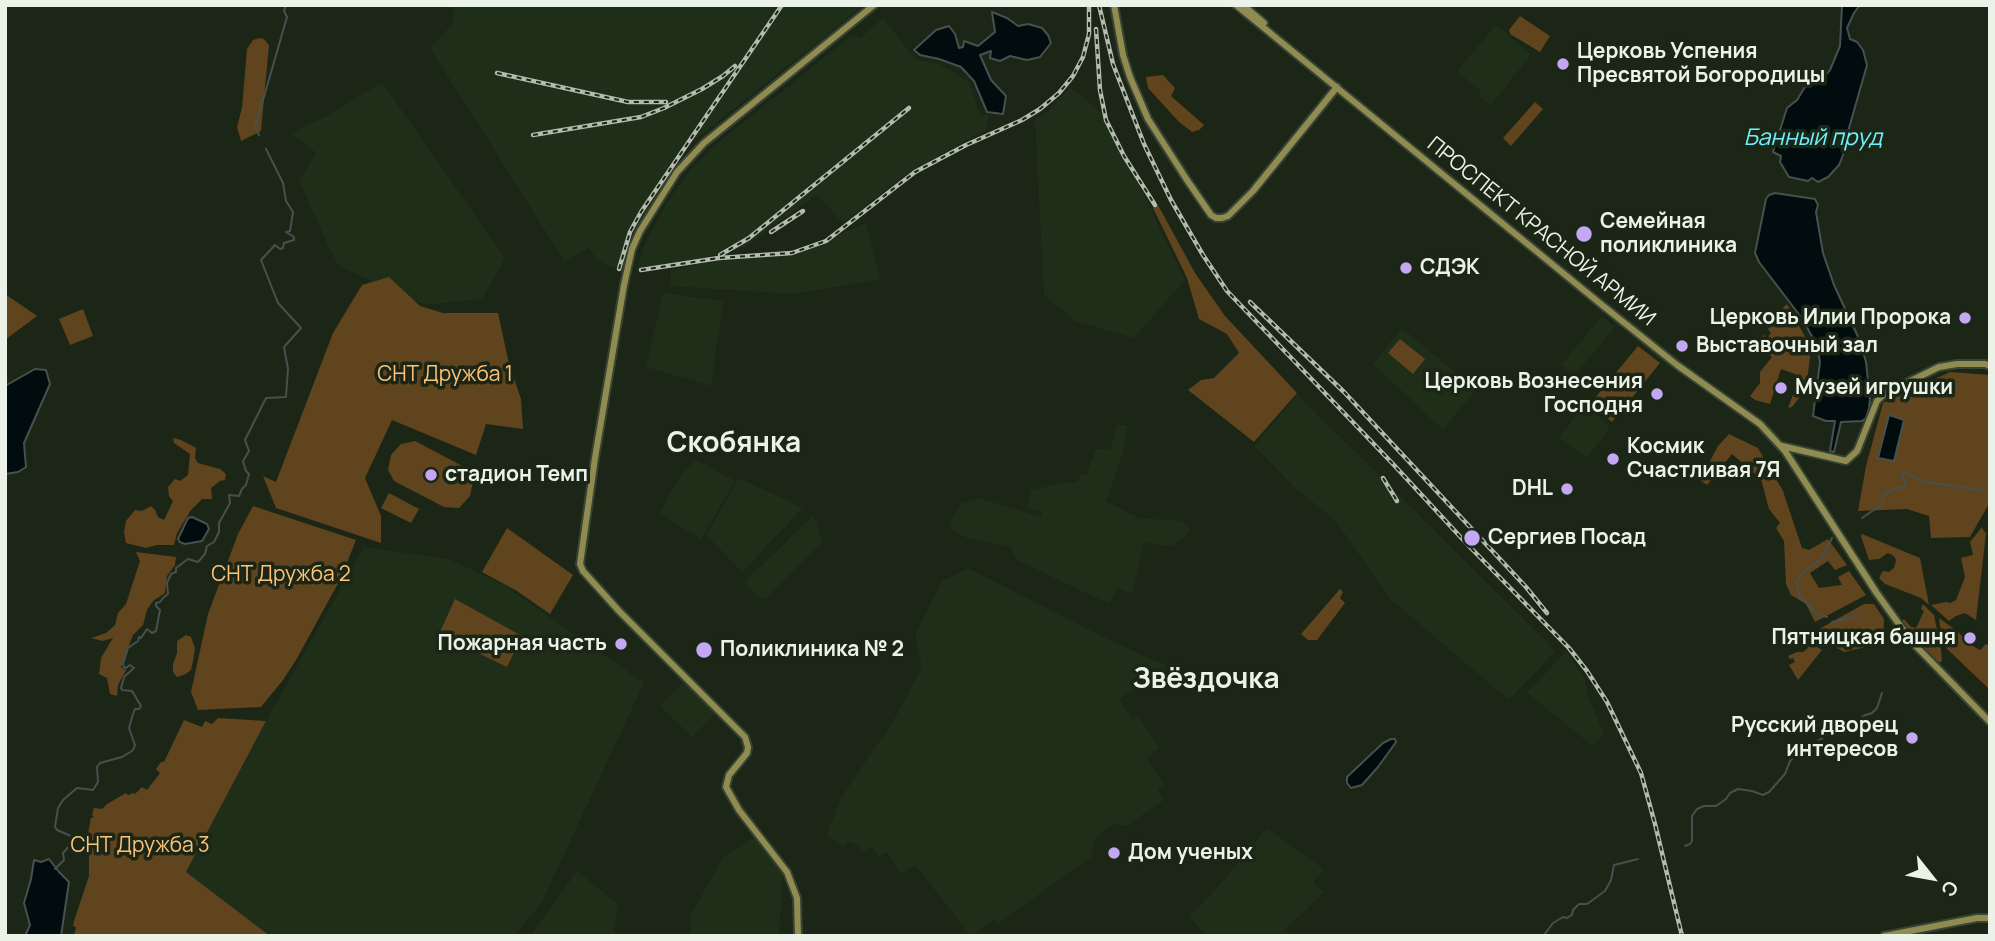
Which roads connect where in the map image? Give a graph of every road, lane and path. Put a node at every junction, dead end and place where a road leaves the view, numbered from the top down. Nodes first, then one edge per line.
1 (874, 5) edge
2 (1115, 5) edge
3 (1236, 5) edge
4 (1243, 5) edge
5 (1337, 87) junction
6 (1990, 366) edge
7 (1780, 446) junction
8 (1990, 722) edge
9 (1990, 918) edge
10 (798, 936) edge
11 (1884, 936) edge

1 - 10 main road
2 - 5 main road
3 - 5 main road, ПРОСПЕКТ КРАСНОЙ АРМИИ
4 - 5 main road, ПРОСПЕКТ КРАСНОЙ АРМИИ
5 - 7 main road, ПРОСПЕКТ КРАСНОЙ АРМИИ
6 - 7 main road
7 - 8 main road, ПРОСПЕКТ КРАСНОЙ АРМИИ
9 - 11 main road

